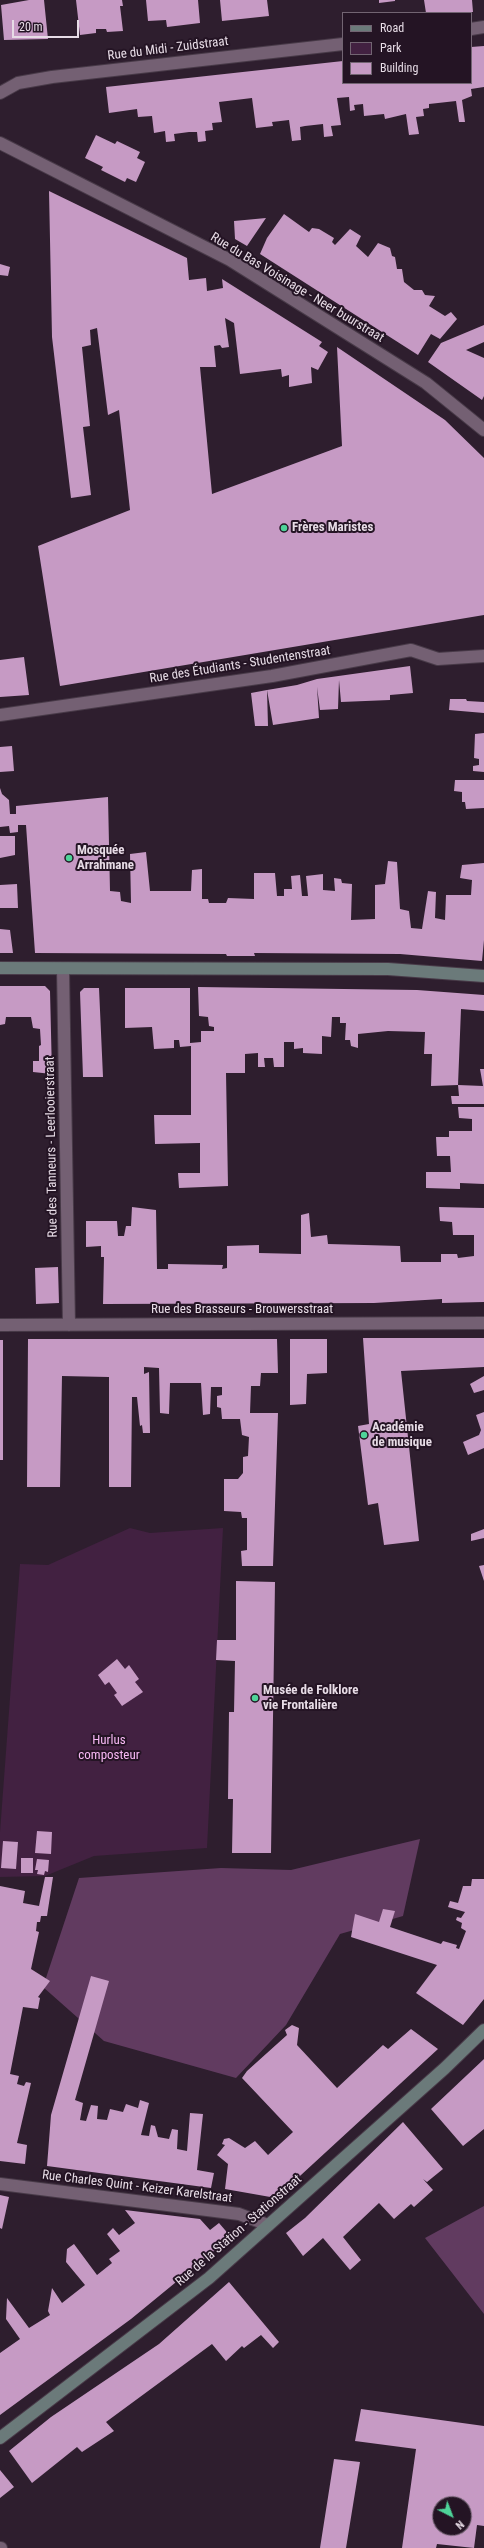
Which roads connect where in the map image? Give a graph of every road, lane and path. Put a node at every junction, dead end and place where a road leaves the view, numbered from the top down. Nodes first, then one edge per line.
1 (484, 28) edge
2 (472, 29) edge
3 (342, 44) edge
4 (0, 93) edge
5 (0, 143) edge
6 (484, 430) edge
7 (484, 656) edge
8 (0, 715) edge
9 (0, 968) edge
10 (63, 968) junction
11 (484, 976) edge
12 (484, 1323) edge
13 (0, 1325) edge
14 (69, 1325) junction
15 (484, 2030) edge
16 (0, 2184) edge
17 (268, 2225) junction
18 (0, 2438) edge

1 - 2 street
3 - 4 street, Rue du Midi - Zuidstraat
5 - 6 street, Rue du Bas Voisinage - Neer buurstraat
7 - 8 street, Rue des Étudiants - Studentenstraat
9 - 10 street
10 - 11 street
10 - 14 street, Rue des Tanneurs - Leerlooierstraat
12 - 14 street, Rue des Brasseurs - Brouwersstraat
13 - 14 street, Rue des Brasseurs - Brouwersstraat
15 - 17 street, Rue de la Station - Stationstraat
16 - 17 street, Rue Charles Quint - Keizer Karelstraat
17 - 18 street, Rue de la Station - Stationstraat

